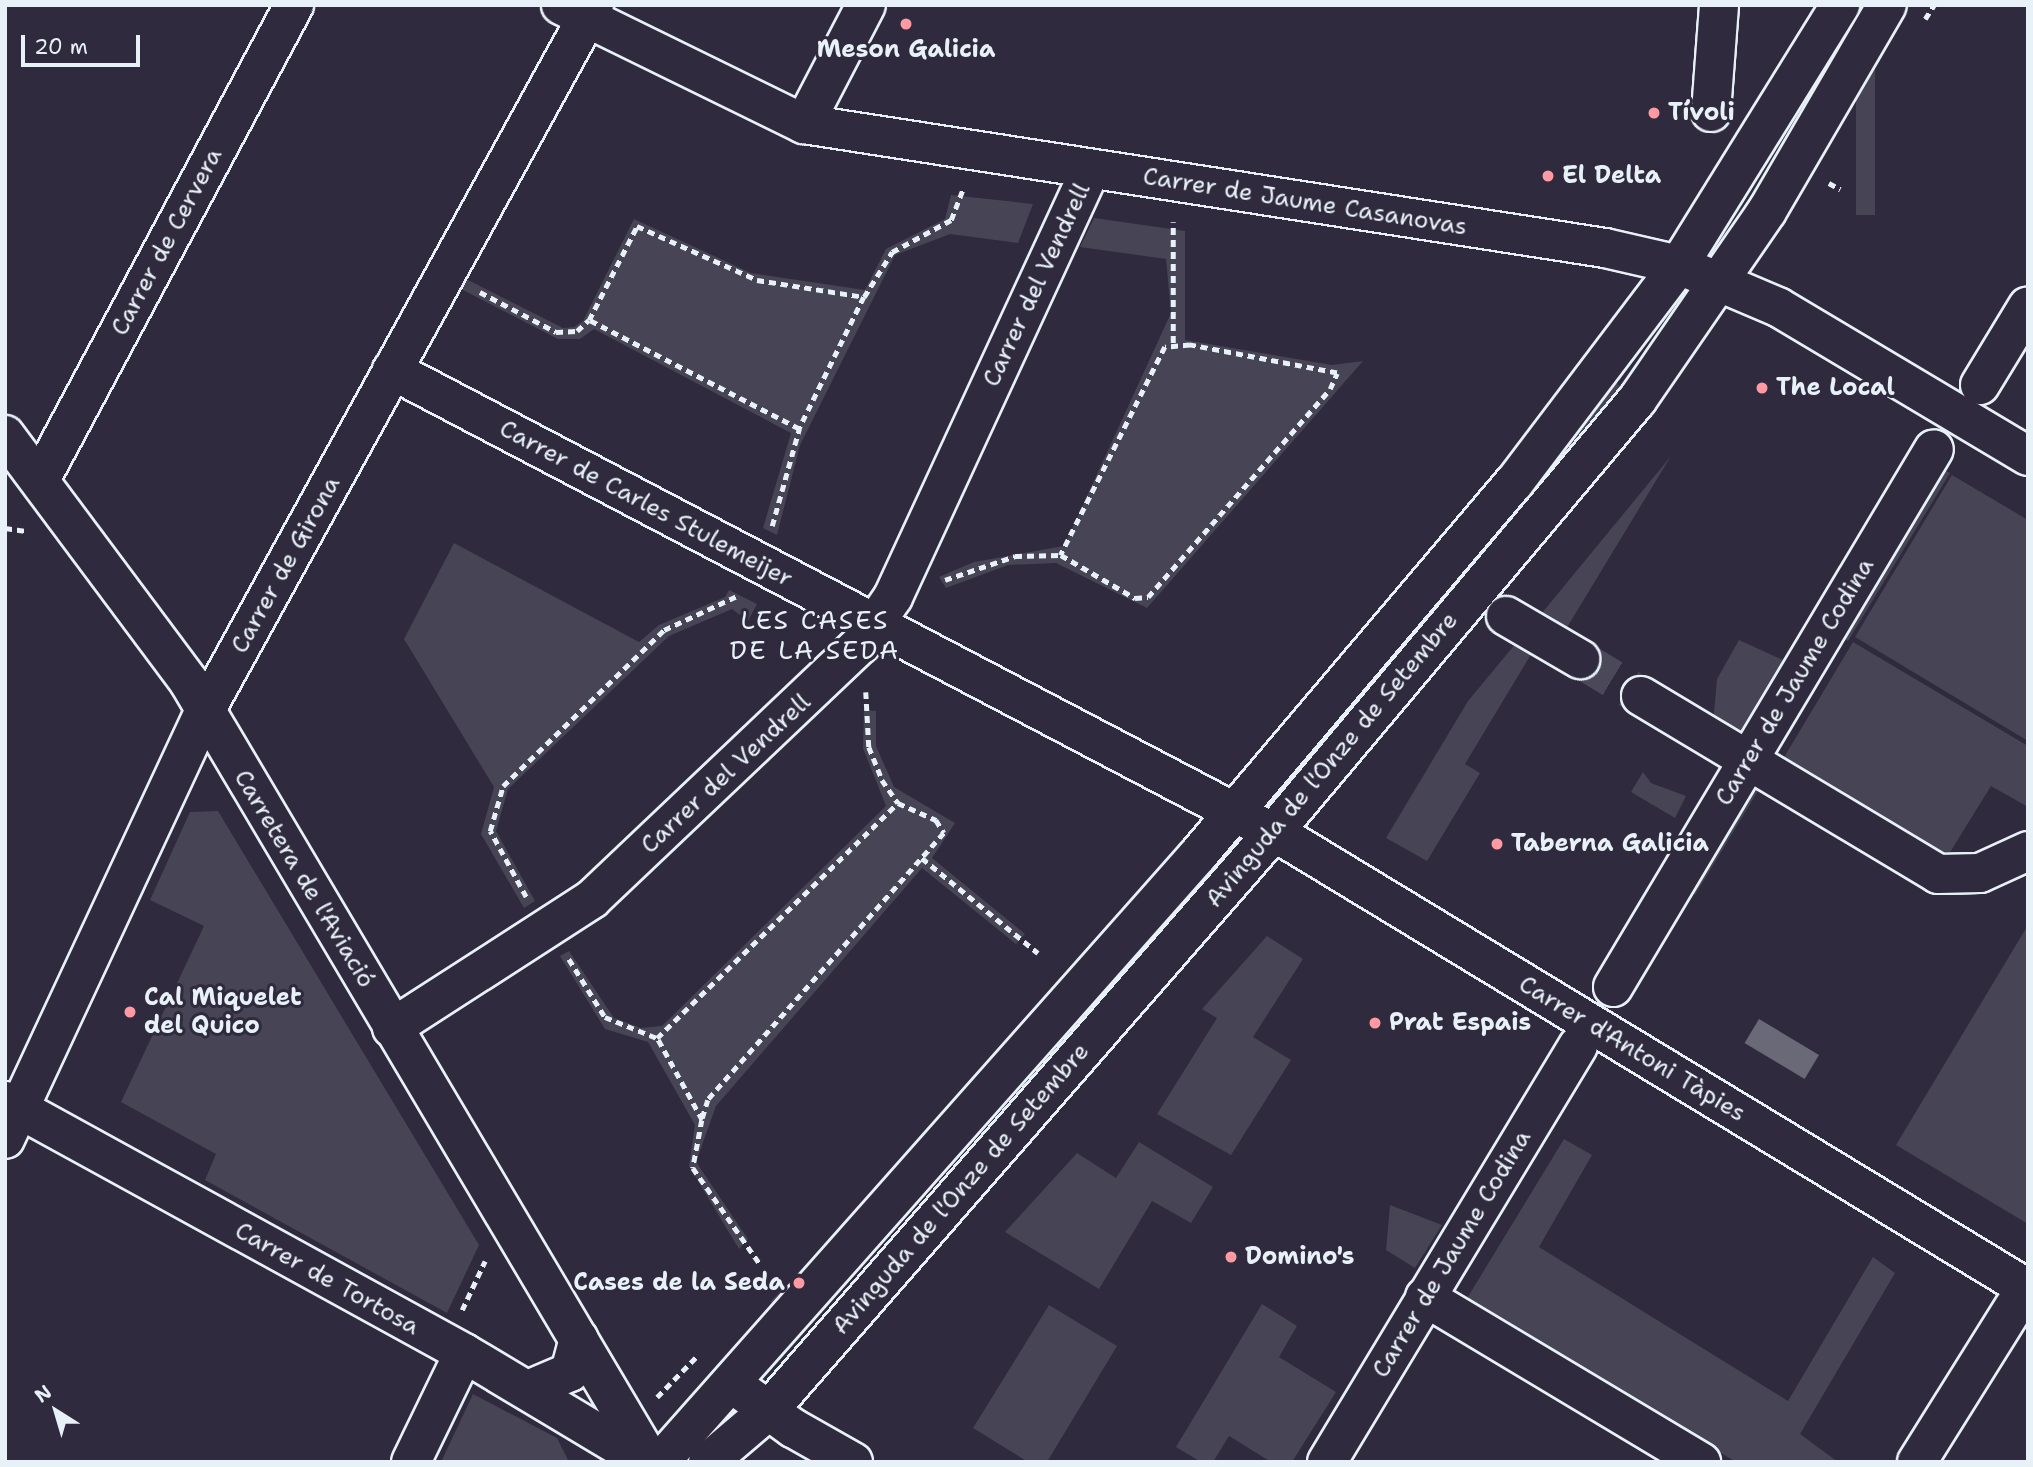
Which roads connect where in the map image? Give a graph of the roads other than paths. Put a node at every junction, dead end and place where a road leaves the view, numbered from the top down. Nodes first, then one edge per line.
1 (294, 5) edge
2 (866, 5) edge
3 (1719, 5) edge
4 (1840, 5) edge
5 (1887, 5) edge
6 (581, 9) edge
7 (1711, 112) dead end
8 (804, 124) junction
9 (1090, 170) junction
10 (1679, 265) junction
11 (1722, 281) junction
12 (2028, 306) edge
13 (392, 370) junction
14 (1980, 385) dead end
15 (5, 435) edge
16 (1934, 449) dead end
17 (2028, 456) edge
18 (40, 480) junction
19 (1506, 615) dead end
20 (875, 625) junction
21 (1580, 659) tunnel mouth
22 (1641, 696) tunnel mouth
23 (205, 711) junction
24 (1747, 760) junction
25 (1233, 815) junction
26 (1273, 833) junction
27 (2028, 850) edge
28 (1613, 987) dead end
29 (393, 1028) junction
30 (1578, 1046) dead end
31 (10, 1116) edge
32 (1425, 1297) junction
33 (2021, 1298) edge
34 (460, 1336) junction
35 (579, 1339) junction
36 (731, 1383) junction
37 (528, 1390) junction
38 (768, 1411) junction
39 (411, 1462) edge
40 (646, 1462) edge
41 (651, 1462) edge
42 (660, 1462) edge
43 (708, 1462) edge
44 (853, 1462) edge
45 (1327, 1462) edge
46 (1700, 1462) edge
47 (1917, 1462) edge

1 - 18 street, Carrer de Cervera
2 - 8 street
3 - 7 street
4 - 10 street, Avinguda de l'Onze de Setembre
5 - 11 street, Avinguda de l'Onze de Setembre
6 - 8 street, Carrer de Jaume Casanovas
6 - 13 street, Carrer de Girona
8 - 9 street, Carrer de Jaume Casanovas
9 - 10 street, Carrer de Jaume Casanovas
9 - 20 street, Carrer del Vendrell
10 - 11 street, Carrer de Jaume Casanovas
10 - 25 street, Avinguda de l'Onze de Setembre
11 - 17 street, Carrer de Jaume Casanovas
11 - 26 street, Avinguda de l'Onze de Setembre
12 - 14 street
13 - 20 street, Carrer de Carles Stulemeijer
13 - 23 street, Carrer de Girona
15 - 18 street, Carretera de l'Aviació
16 - 24 street, Carrer de Jaume Codina
18 - 23 street, Carretera de l'Aviació
19 - 21 street
20 - 25 street, Carrer de Carles Stulemeijer
20 - 29 street, Carrer del Vendrell
22 - 24 street
23 - 29 street, Carretera de l'Aviació
23 - 31 street, Carrer de Girona
24 - 27 street
24 - 28 street, Carrer de Jaume Codina
25 - 26 street, Carrer d'Antoni Tàpies
25 - 36 street, Avinguda de l'Onze de Setembre
26 - 33 street, Carrer d'Antoni Tàpies
26 - 38 street, Avinguda de l'Onze de Setembre
29 - 35 street, Carretera de l'Aviació
30 - 32 street, Carrer de Jaume Codina
31 - 34 street, Carrer de Tortosa
32 - 45 street, Carrer de Jaume Codina
32 - 46 street
33 - 47 street
34 - 37 street, Carrer de Tortosa
34 - 39 street
35 - 37 street
35 - 41 street, Carretera de l'Aviació
36 - 38 street
36 - 42 street, Avinguda de l'Onze de Setembre
37 - 40 street, Carrer de Tortosa
38 - 43 street, Avinguda de l'Onze de Setembre
38 - 44 street

